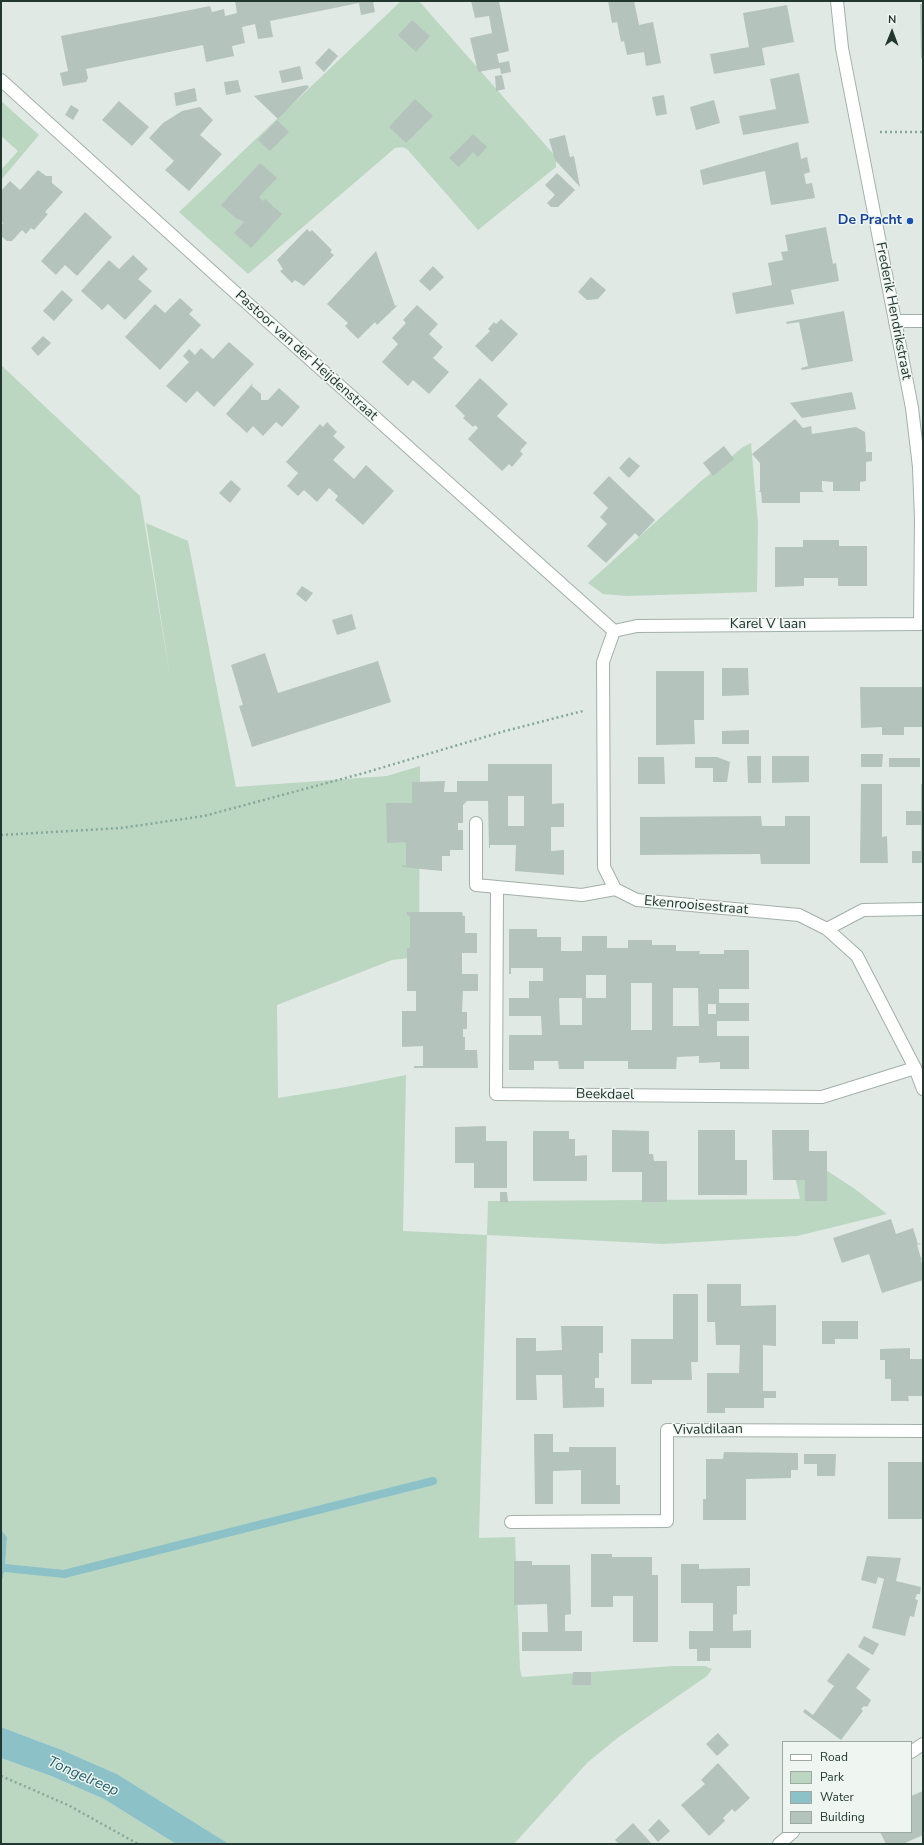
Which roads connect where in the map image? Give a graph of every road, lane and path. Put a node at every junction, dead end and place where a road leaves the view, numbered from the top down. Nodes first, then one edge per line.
1 (837, 1) edge
2 (1, 80) edge
3 (858, 132) junction
4 (923, 132) edge
5 (895, 321) junction
6 (923, 321) edge
7 (922, 624) edge
8 (614, 631) junction
9 (603, 707) junction
10 (476, 823) dead end
11 (1, 835) edge
12 (498, 888) junction
13 (615, 889) junction
14 (923, 909) edge
15 (827, 929) junction
16 (915, 1068) junction
17 (923, 1089) edge
18 (923, 1430) edge
19 (511, 1522) dead end
20 (923, 1744) edge
21 (912, 1751) edge
22 (1, 1776) edge
23 (792, 1833) edge
24 (138, 1844) edge
25 (779, 1844) edge

1 - 3 street, Frederik Hendrikstraat
2 - 8 street, Pastoor van der Heijdenstraat
3 - 4 path
3 - 5 street, Frederik Hendrikstraat
5 - 6 street
5 - 7 street, Frederik Hendrikstraat
7 - 8 street, Karel V laan
8 - 9 street
9 - 11 path
9 - 13 street
10 - 12 street
12 - 13 street
12 - 16 street, Beekdael
13 - 15 street, Ekenrooisestraat
14 - 15 street
15 - 16 street, Ekenrooisestraat
16 - 17 street, Ekenrooisestraat
18 - 19 street, Vivaldilaan
20 - 21 street
22 - 24 path
23 - 25 street

